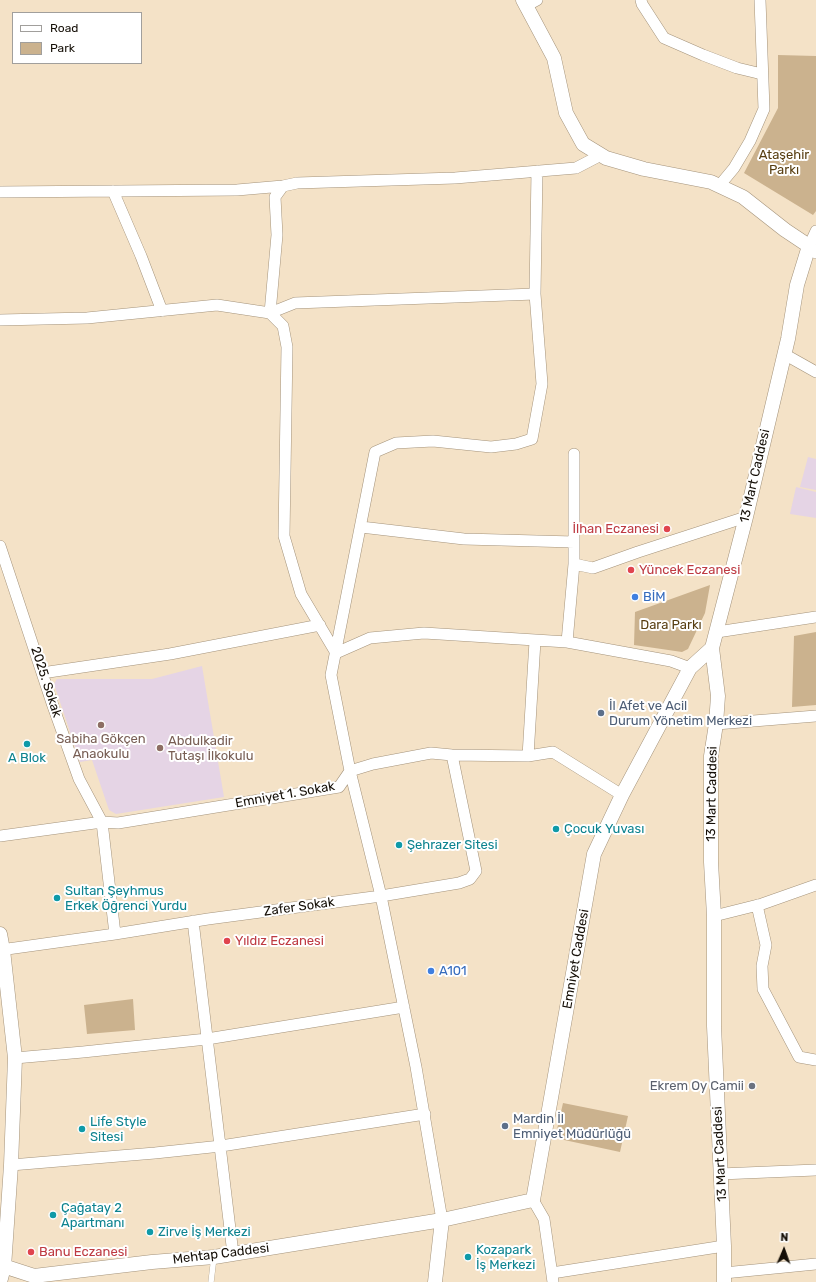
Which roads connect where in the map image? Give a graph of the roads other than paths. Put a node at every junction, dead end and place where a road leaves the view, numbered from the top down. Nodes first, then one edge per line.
1 (641, 0) edge
2 (760, 0) edge
3 (529, 2) edge
4 (762, 74) junction
5 (601, 155) junction
6 (537, 171) junction
7 (283, 186) junction
8 (719, 186) junction
9 (113, 191) junction
10 (0, 192) edge
11 (816, 231) edge
12 (812, 249) edge
13 (535, 294) junction
14 (162, 311) junction
15 (270, 313) junction
16 (0, 320) edge
17 (784, 354) junction
18 (816, 372) edge
19 (574, 454) dead end
20 (746, 517) junction
21 (360, 527) junction
22 (574, 542) junction
23 (0, 546) edge
24 (574, 564) junction
25 (816, 617) edge
26 (320, 625) junction
27 (717, 632) junction
28 (535, 641) junction
29 (567, 642) junction
30 (712, 648) junction
31 (336, 653) junction
32 (690, 668) junction
33 (42, 673) junction
34 (816, 716) edge
35 (716, 724) junction
36 (452, 755) junction
37 (528, 756) junction
38 (350, 771) junction
39 (622, 795) junction
40 (102, 822) junction
41 (0, 836) edge
42 (816, 885) edge
43 (381, 896) junction
44 (757, 906) junction
45 (714, 916) junction
46 (193, 921) junction
47 (0, 934) edge
48 (115, 934) junction
49 (2, 950) edge
50 (404, 1006) junction
51 (207, 1039) junction
52 (15, 1058) junction
53 (816, 1060) edge
54 (425, 1114) junction
55 (221, 1146) junction
56 (11, 1165) junction
57 (816, 1170) edge
58 (720, 1174) junction
59 (533, 1200) junction
60 (441, 1224) junction
61 (724, 1246) junction
62 (233, 1254) junction
63 (214, 1257) junction
64 (816, 1264) edge
65 (2, 1266) edge
66 (552, 1277) edge
67 (724, 1277) edge
68 (0, 1282) edge
69 (211, 1282) edge
70 (435, 1282) edge

1 - 4 street
2 - 4 street
3 - 5 street
4 - 8 street
5 - 6 street
5 - 8 street
6 - 7 street
6 - 13 street
7 - 9 street
7 - 15 street
8 - 12 street
9 - 10 street
9 - 14 street
11 - 12 street
12 - 17 street, 13 Mart Caddesi
13 - 15 street
13 - 21 street
14 - 15 street
14 - 16 street
15 - 26 street
17 - 18 street
17 - 20 street, 13 Mart Caddesi
19 - 22 street
20 - 24 street
20 - 27 street, 13 Mart Caddesi
21 - 22 street
21 - 31 street
22 - 24 street
23 - 33 street, 2025. Sokak
24 - 29 street
25 - 27 street
26 - 31 street
26 - 33 street
27 - 30 street, 13 Mart Caddesi
28 - 29 street
28 - 31 street
28 - 37 street
29 - 32 street
30 - 32 street, Emniyet Caddesi
30 - 35 street, 13 Mart Caddesi
31 - 38 street
32 - 39 street, Emniyet Caddesi
33 - 40 street, 2025. Sokak
34 - 35 street
35 - 45 street, 13 Mart Caddesi
36 - 37 street, Emniyet 1. Sokak
36 - 38 street, Emniyet 1. Sokak
36 - 43 street, Zafer Sokak
37 - 39 street, Emniyet 1. Sokak
38 - 40 street, Emniyet 1. Sokak
38 - 43 street
39 - 59 street, Emniyet Caddesi
40 - 41 street, Emniyet 1. Sokak
40 - 48 street, 2025. Sokak
42 - 44 street
43 - 46 street, Zafer Sokak
43 - 50 street
44 - 45 street
44 - 53 street
45 - 58 street, 13 Mart Caddesi
46 - 48 street, Zafer Sokak
46 - 51 street
47 - 49 street
48 - 49 street, Zafer Sokak
49 - 52 street
50 - 51 street
50 - 54 street
51 - 52 street
51 - 55 street
52 - 56 street
54 - 55 street
54 - 60 street
55 - 56 street
55 - 62 street
56 - 65 street
57 - 58 street
58 - 61 street, 13 Mart Caddesi
59 - 60 street
59 - 66 street
60 - 62 street, Mehtap Caddesi
60 - 70 street
61 - 66 street
61 - 67 street, 13 Mart Caddesi
62 - 63 street, Mehtap Caddesi
63 - 65 street, Mehtap Caddesi
63 - 69 lane
64 - 67 street
65 - 68 street

